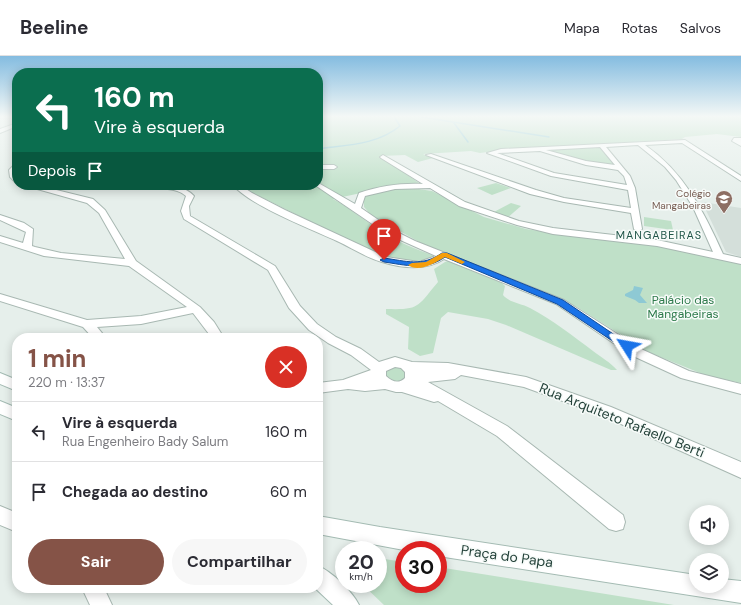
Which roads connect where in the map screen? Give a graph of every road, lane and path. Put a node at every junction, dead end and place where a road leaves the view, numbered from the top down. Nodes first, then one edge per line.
1 (669, 142) edge
2 (684, 142) edge
3 (639, 143) junction
4 (601, 145) junction
5 (538, 149) junction
6 (429, 155) dead end
7 (383, 157) dead end
8 (323, 167) edge
9 (334, 167) dead end
10 (620, 168) junction
11 (741, 180) edge
12 (431, 186) junction
13 (323, 188) edge
14 (631, 188) junction
15 (49, 190) edge
16 (180, 190) edge
17 (242, 190) edge
18 (357, 208) junction
19 (635, 212) junction
20 (0, 217) edge
21 (638, 229) junction
22 (624, 238) junction
23 (0, 239) edge
24 (657, 243) junction
25 (27, 248) junction
26 (444, 255) junction
27 (719, 255) junction
28 (741, 261) edge
29 (132, 263) junction
30 (0, 297) edge
31 (196, 309) junction
32 (87, 324) junction
33 (95, 333) edge
34 (215, 333) edge
35 (322, 333) edge
36 (323, 334) edge
37 (383, 372) junction
38 (0, 378) edge
39 (409, 378) junction
40 (12, 384) edge
41 (323, 387) edge
42 (741, 389) edge
43 (0, 406) edge
44 (12, 412) edge
45 (741, 470) edge
46 (0, 515) edge
47 (12, 521) edge
48 (616, 522) dead end
49 (323, 526) edge
50 (323, 581) edge
51 (689, 584) edge
52 (729, 590) edge
53 (741, 592) edge
54 (95, 593) edge
55 (100, 605) edge
56 (348, 605) edge

1 - 3 street
2 - 11 street
3 - 4 street
3 - 27 street
4 - 5 street
4 - 10 street
5 - 10 street
5 - 14 street
6 - 19 street
7 - 12 street
8 - 9 street
10 - 14 street
12 - 18 street
12 - 22 street
13 - 18 street
14 - 19 street
15 - 29 street
16 - 35 street
17 - 26 street
18 - 26 street
19 - 21 street
20 - 25 street
21 - 22 street
21 - 24 street
22 - 24 street
23 - 25 street
24 - 27 street
25 - 29 street
26 - 42 street
27 - 28 street
29 - 31 street
30 - 32 street
31 - 32 street
31 - 34 street
32 - 33 street
36 - 37 street
37 - 39 street
37 - 39 street
37 - 41 street
38 - 40 street
39 - 45 street, Rua Arquiteto Rafaello Berti
39 - 48 street
43 - 44 street
46 - 47 street
49 - 51 street, Praça do Papa
50 - 56 street
52 - 53 street
54 - 55 street

